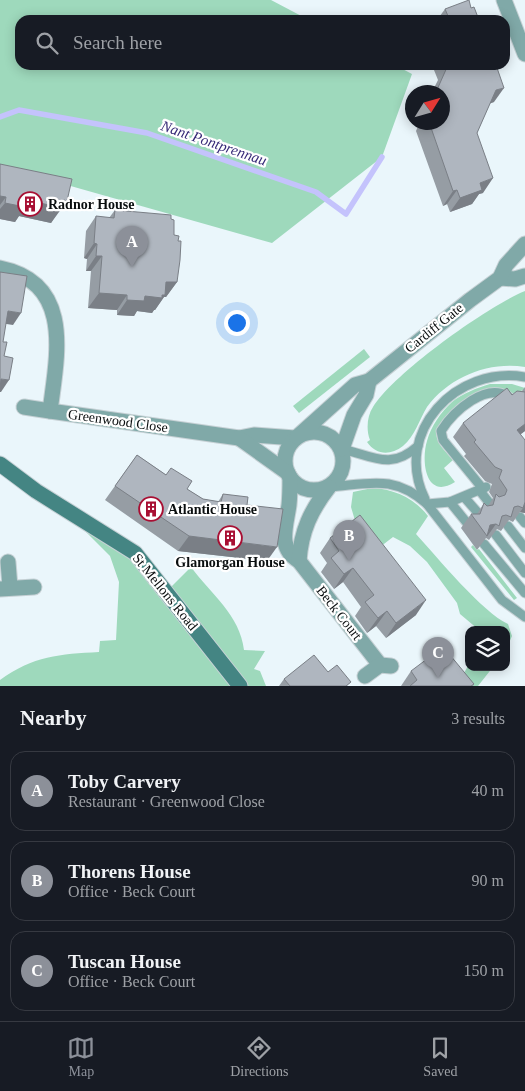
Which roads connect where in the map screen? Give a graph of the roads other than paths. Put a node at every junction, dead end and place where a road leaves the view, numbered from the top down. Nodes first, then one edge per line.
1 (504, 0) edge
2 (510, 15) edge
3 (510, 15) edge
4 (525, 54) edge
5 (525, 244) edge
6 (0, 268) edge
7 (525, 276) edge
8 (500, 278) junction
9 (525, 378) edge
10 (369, 381) junction
11 (513, 400) edge
12 (24, 407) dead end
13 (50, 411) junction
14 (296, 437) junction
15 (239, 438) junction
16 (418, 446) junction
17 (342, 449) junction
18 (0, 464) edge
19 (289, 475) junction
20 (329, 487) junction
21 (483, 489) junction
22 (465, 498) junction
23 (450, 502) junction
24 (427, 504) junction
25 (491, 504) edge
26 (479, 514) edge
27 (467, 523) dead end
28 (508, 526) edge
29 (496, 535) edge
30 (484, 544) edge
31 (525, 548) edge
32 (299, 561) junction
33 (8, 562) dead end
34 (525, 573) edge
35 (34, 587) dead end
36 (5, 588) edge
37 (525, 593) edge
38 (525, 617) edge
39 (365, 676) dead end
40 (240, 686) edge

1 - 3 street
2 - 4 street
5 - 8 street, Cardiff Gate
6 - 13 street, Greenwood Close
7 - 8 street
8 - 10 street, Cardiff Gate
9 - 16 lane
10 - 14 street, Cardiff Gate
10 - 17 street
11 - 21 lane
12 - 13 street
13 - 15 street, Greenwood Close
14 - 15 street, Greenwood Close
14 - 17 street
14 - 19 street, Cardiff Gate
15 - 19 street, Greenwood Close
16 - 17 lane
16 - 24 lane
17 - 20 street
18 - 40 main road, St Mellons Road
19 - 20 street
19 - 32 street, Beck Court
20 - 24 lane
20 - 32 street
21 - 22 lane
21 - 25 lane
22 - 23 lane
22 - 26 lane
23 - 24 lane
23 - 27 lane
24 - 38 lane
28 - 31 lane
29 - 34 lane
30 - 37 lane
32 - 39 street, Beck Court
33 - 36 street
35 - 36 street

